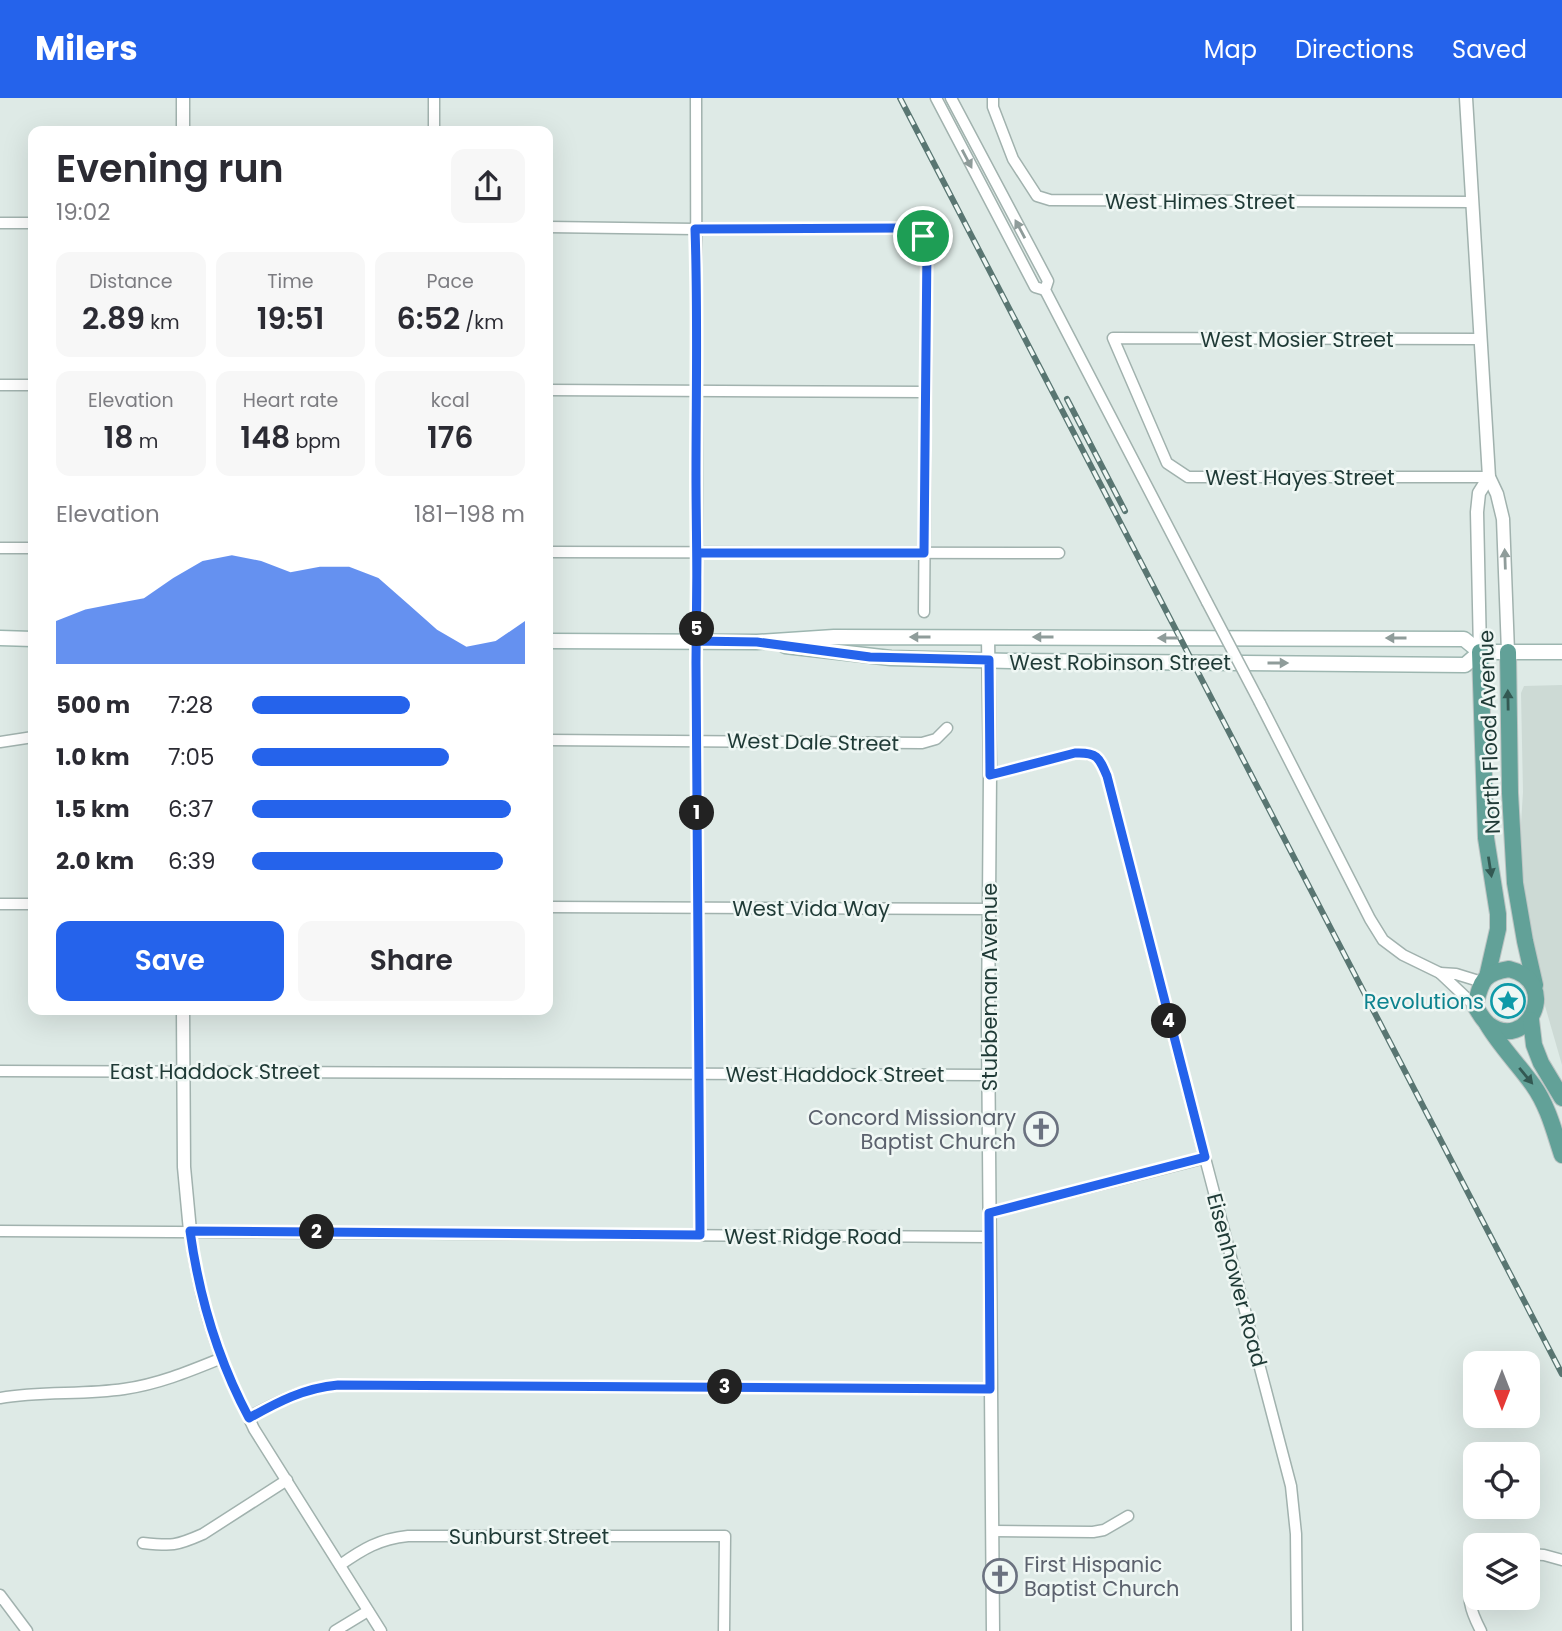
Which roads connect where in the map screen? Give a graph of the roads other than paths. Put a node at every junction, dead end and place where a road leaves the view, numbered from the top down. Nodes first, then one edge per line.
1 (183, 98) edge
2 (434, 98) edge
3 (696, 98) edge
4 (936, 98) edge
5 (951, 98) edge
6 (992, 98) edge
7 (1466, 98) edge
8 (183, 126) edge
9 (434, 126) edge
10 (1472, 202) junction
11 (0, 223) edge
12 (28, 223) edge
13 (553, 227) edge
14 (695, 229) junction
15 (1045, 290) junction
16 (1113, 338) joint
17 (1480, 339) junction
18 (0, 384) edge
19 (28, 385) edge
20 (553, 390) edge
21 (697, 391) junction
22 (925, 392) junction
23 (1489, 477) junction
24 (0, 548) edge
25 (28, 548) edge
26 (553, 552) edge
27 (697, 553) junction
28 (924, 553) junction
29 (1059, 553) dead end
30 (924, 612) dead end
31 (0, 638) edge
32 (988, 638) junction
33 (28, 639) edge
34 (553, 641) edge
35 (696, 641) junction
36 (757, 642) junction
37 (1479, 652) junction
38 (1508, 652) junction
39 (1562, 652) edge
40 (989, 660) junction
41 (947, 728) dead end
42 (28, 738) edge
43 (553, 740) edge
44 (696, 740) junction
45 (0, 742) edge
46 (990, 775) junction
47 (0, 904) edge
48 (28, 904) edge
49 (553, 907) edge
50 (697, 907) junction
51 (989, 909) junction
52 (1440, 973) junction
53 (1485, 979) junction
54 (1535, 985) junction
55 (1475, 1006) junction
56 (183, 1015) edge
57 (1531, 1020) junction
58 (1486, 1021) junction
59 (0, 1071) edge
60 (183, 1071) junction
61 (429, 1073) joint
62 (699, 1073) junction
63 (988, 1075) junction
64 (1562, 1098) edge
65 (1562, 1155) edge
66 (1205, 1157) junction
67 (989, 1213) junction
68 (0, 1231) edge
69 (190, 1231) junction
70 (700, 1235) junction
71 (989, 1237) junction
72 (222, 1359) junction
73 (990, 1389) junction
74 (0, 1398) edge
75 (249, 1418) junction
76 (287, 1480) junction
77 (1128, 1516) dead end
78 (993, 1531) junction
79 (143, 1543) dead end
80 (1540, 1555) edge
81 (1562, 1560) edge
82 (340, 1564) junction
83 (0, 1595) edge
84 (1471, 1610) edge
85 (368, 1611) junction
86 (27, 1631) edge
87 (335, 1631) edge
88 (381, 1631) edge
89 (724, 1631) edge
90 (993, 1631) edge
91 (1297, 1631) edge
92 (1481, 1631) edge

1 - 8 street
2 - 9 street
3 - 14 street
4 -> 15 street
15 -> 5 street
6 - 10 street, West Himes Street
7 - 10 street, North Flood Avenue
10 - 17 street, North Flood Avenue
11 - 12 street
13 - 14 street
14 - 21 street
14 - 22 street
15 - 52 street, bridge
16 - 17 street, West Mosier Street
16 - 23 street, West Hayes Street
17 - 23 street, North Flood Avenue
18 - 19 street
20 - 21 street
21 - 22 street
21 - 27 street
22 - 28 street
23 - 37 street, North Flood Avenue
38 -> 23 street, North Flood Avenue
24 - 25 street
26 - 27 street
27 - 28 street
27 - 35 street
28 - 29 street
28 - 30 street
31 - 33 main road
32 -> 36 main road, West Robinson Street
37 -> 32 main road, West Robinson Street
32 - 40 street, Stubbeman Avenue
34 - 35 main road, West Robinson Street
35 - 36 main road, West Robinson Street
35 - 44 street
36 - 40 main road, West Robinson Street
37 - 38 main road, West Robinson Street
40 -> 37 main road, West Robinson Street
37 -> 53 main road, North Flood Avenue
38 - 39 main road, West Robinson Street
54 -> 38 main road, North Flood Avenue
40 - 46 street, Stubbeman Avenue
41 - 44 street, West Dale Street
42 - 45 street
43 - 44 street, West Dale Street
44 - 50 street
46 - 51 street, Stubbeman Avenue
46 - 66 street, Eisenhower Road
47 - 48 street
49 - 50 street, West Vida Way
50 - 51 street, West Vida Way
50 - 62 street
51 - 63 street, Stubbeman Avenue
52 - 53 street
52 - 55 street
53 - 54 main road
53 - 55 main road
54 - 57 main road
55 - 58 main road
56 - 60 street
57 - 58 main road
57 - 64 main road
58 -> 65 main road
59 - 60 street, East Haddock Street
60 - 61 street, East Haddock Street
60 - 69 street
61 - 62 street, West Haddock Street
62 - 63 street, West Haddock Street
62 - 70 street
63 - 67 street, Stubbeman Avenue
66 - 67 street
66 - 91 street, Eisenhower Road
67 - 71 street, Stubbeman Avenue
68 - 69 street, West Ridge Road
69 - 70 street, West Ridge Road
69 - 72 street
70 - 71 street, West Ridge Road
71 - 73 street, Stubbeman Avenue
72 - 74 street
72 - 75 street
73 - 75 street
73 - 78 street, Stubbeman Avenue
75 - 76 street
76 - 79 street
76 - 82 street
77 - 78 street
78 - 90 street, Stubbeman Avenue
80 - 81 street
82 - 85 street
82 - 89 street, Sunburst Street
83 - 86 street
84 - 92 street
85 - 87 street
85 - 88 street

